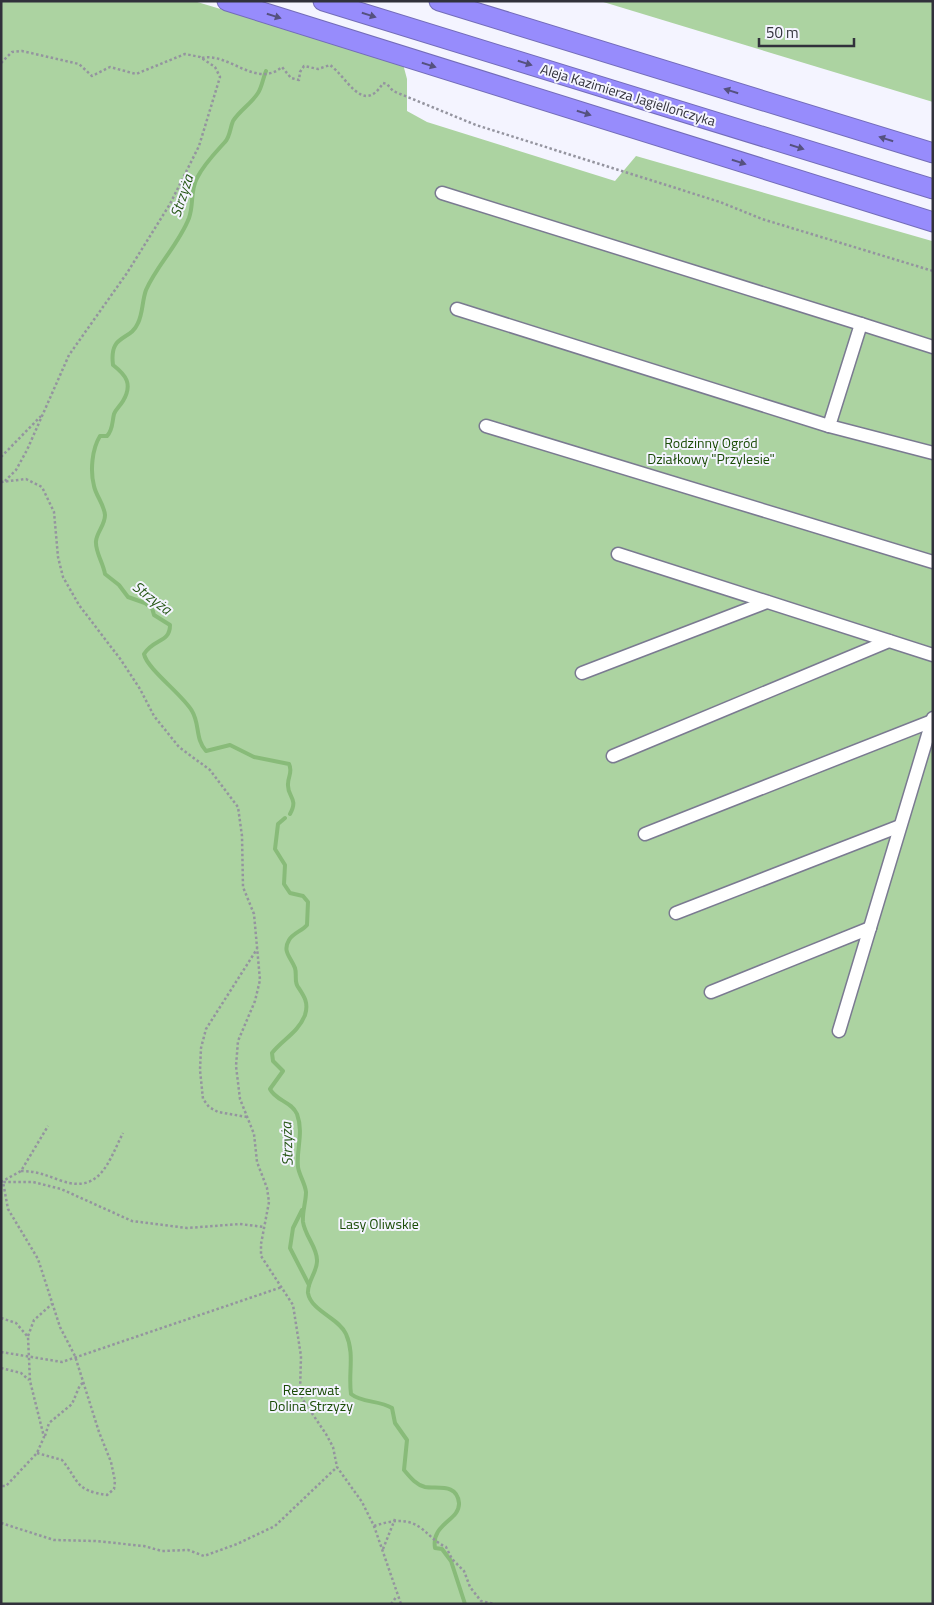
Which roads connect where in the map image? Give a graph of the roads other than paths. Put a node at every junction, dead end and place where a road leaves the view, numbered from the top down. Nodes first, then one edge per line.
1 (227, 1) edge
2 (322, 1) edge
3 (439, 1) edge
4 (476, 1) edge
5 (581, 45) junction
6 (933, 152) edge
7 (933, 189) edge
8 (442, 194) dead end
9 (933, 222) edge
10 (457, 309) dead end
11 (861, 324) junction
12 (933, 346) edge
13 (486, 426) dead end
14 (829, 426) junction
15 (933, 453) edge
16 (618, 554) dead end
17 (933, 562) edge
18 (766, 602) junction
19 (889, 641) junction
20 (933, 655) edge
21 (582, 673) dead end
22 (932, 719) edge
23 (613, 756) dead end
24 (900, 826) junction
25 (645, 834) dead end
26 (676, 912) dead end
27 (870, 928) junction
28 (710, 992) dead end
29 (839, 1031) dead end

1 -> 9 highway
2 -> 7 highway, Aleja Kazimierza Jagiellończyka
3 - 5 highway
4 - 5 highway
6 -> 5 highway
8 - 11 lane
10 - 14 lane
11 - 12 lane
11 - 14 lane
13 - 17 lane
14 - 15 lane
16 - 18 lane
18 - 19 lane
18 - 21 lane
19 - 20 lane
19 - 23 lane
22 - 24 lane
22 - 25 lane
24 - 26 lane
24 - 27 lane
27 - 28 lane
27 - 29 lane

